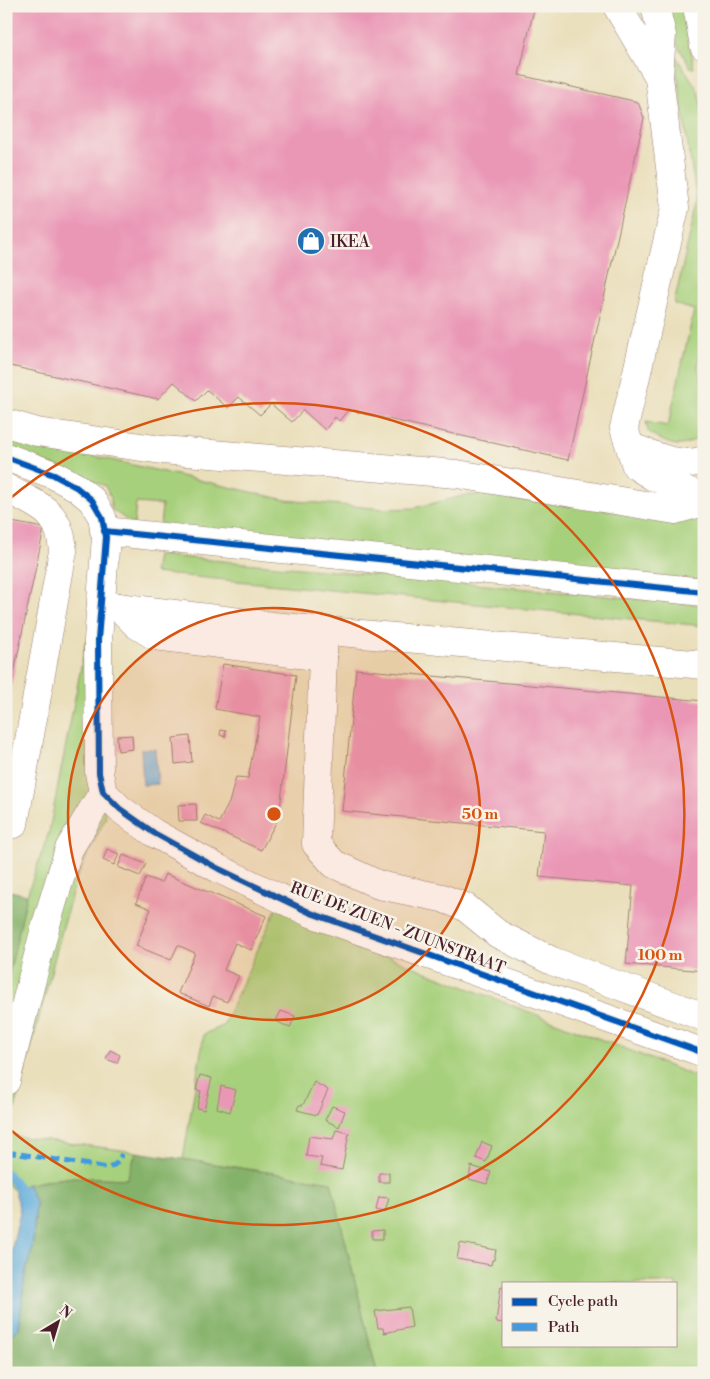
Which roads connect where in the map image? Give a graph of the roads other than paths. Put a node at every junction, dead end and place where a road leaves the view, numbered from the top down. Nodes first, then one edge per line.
1 (617, 6) edge
2 (655, 6) edge
3 (697, 6) edge
4 (704, 46) edge
5 (659, 77) junction
6 (6, 423) edge
7 (630, 446) junction
8 (6, 456) edge
9 (704, 460) edge
10 (6, 488) edge
11 (704, 498) edge
12 (704, 502) edge
13 (104, 531) junction
14 (704, 592) edge
15 (110, 606) junction
16 (324, 630) junction
17 (323, 657) junction
18 (704, 665) edge
19 (103, 792) junction
20 (14, 824) dead end
21 (704, 1017) edge
22 (704, 1053) edge
23 (6, 1082) edge

1 - 5 street
2 - 5 street
3 - 4 street
5 - 7 street
6 - 12 street
7 - 9 street
7 - 11 street
8 - 13 street
10 - 20 street
13 - 14 street
13 - 15 street
15 - 16 street
15 - 17 street
15 - 19 street
16 - 17 street
16 - 18 street
17 - 21 street
19 - 22 street, RUE DE ZUEN - ZUUNSTRAAT
19 - 23 street

